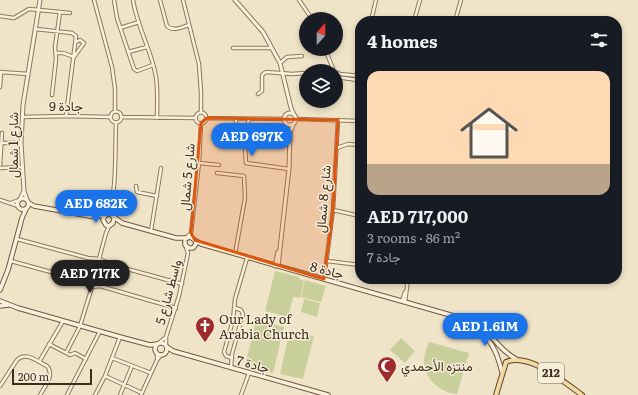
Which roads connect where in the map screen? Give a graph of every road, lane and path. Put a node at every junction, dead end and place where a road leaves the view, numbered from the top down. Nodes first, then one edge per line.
1 (40, 0) edge
2 (94, 0) edge
3 (114, 0) edge
4 (133, 0) edge
5 (160, 0) edge
6 (183, 0) edge
7 (236, 0) edge
8 (299, 0) edge
9 (376, 0) edge
10 (420, 0) edge
11 (461, 0) edge
12 (39, 9) junction
13 (60, 12) junction
14 (307, 12) edge
15 (70, 13) dead end
16 (0, 16) edge
17 (372, 16) edge
18 (415, 16) edge
19 (456, 16) edge
20 (139, 22) junction
21 (189, 25) junction
22 (120, 28) junction
23 (36, 29) junction
24 (57, 31) junction
25 (76, 42) junction
26 (147, 46) junction
27 (233, 48) dead end
28 (272, 48) junction
29 (128, 52) junction
30 (56, 53) junction
31 (302, 56) dead end
32 (73, 58) junction
33 (280, 63) junction
34 (153, 65) junction
35 (1, 72) edge
36 (299, 73) edge
37 (28, 74) junction
38 (284, 74) junction
39 (343, 74) edge
40 (355, 76) edge
41 (343, 78) edge
42 (355, 80) edge
43 (0, 87) edge
44 (52, 94) dead end
45 (258, 94) dead end
46 (290, 102) junction
47 (115, 111) junction
48 (201, 112) junction
49 (288, 114) junction
50 (294, 115) junction
51 (66, 116) junction
52 (22, 117) junction
53 (110, 117) junction
54 (121, 117) junction
55 (157, 118) junction
56 (196, 118) junction
57 (207, 118) junction
58 (236, 119) junction
59 (249, 119) junction
60 (284, 119) junction
61 (297, 119) junction
62 (338, 120) junction
63 (355, 120) edge
64 (116, 123) junction
65 (201, 124) junction
66 (287, 125) junction
67 (293, 125) junction
68 (2, 133) dead end
69 (245, 134) junction
70 (290, 136) junction
71 (21, 142) junction
72 (2, 143) junction
73 (355, 145) edge
74 (1, 147) edge
75 (337, 148) junction
76 (199, 163) junction
77 (219, 165) dead end
78 (0, 166) edge
79 (23, 167) junction
80 (161, 168) dead end
81 (289, 169) junction
82 (217, 173) dead end
83 (136, 186) dead end
84 (24, 191) junction
85 (157, 196) junction
86 (0, 200) edge
87 (20, 200) junction
88 (11, 203) junction
89 (27, 205) junction
90 (19, 207) junction
91 (333, 210) junction
92 (110, 215) junction
93 (355, 215) edge
94 (95, 217) junction
95 (22, 218) junction
96 (104, 223) junction
97 (122, 223) junction
98 (111, 225) junction
99 (152, 231) junction
100 (106, 233) junction
101 (191, 233) junction
102 (176, 238) junction
103 (187, 238) junction
104 (17, 239) junction
105 (195, 240) junction
106 (201, 244) junction
107 (185, 246) junction
108 (194, 247) junction
109 (188, 252) junction
110 (235, 254) junction
111 (247, 258) junction
112 (99, 259) junction
113 (11, 261) junction
114 (327, 261) junction
115 (355, 264) edge
116 (276, 266) junction
117 (324, 280) junction
118 (182, 284) junction
119 (407, 284) edge
120 (92, 287) junction
121 (0, 290) edge
122 (0, 301) edge
123 (403, 301) junction
124 (0, 306) edge
125 (11, 306) junction
126 (176, 308) junction
127 (234, 308) junction
128 (63, 321) junction
129 (470, 322) junction
130 (80, 326) junction
131 (100, 331) junction
132 (120, 337) junction
133 (166, 337) junction
134 (49, 344) junction
135 (158, 344) junction
136 (150, 345) junction
137 (166, 346) junction
138 (156, 351) junction
139 (173, 351) junction
140 (66, 353) junction
141 (163, 354) junction
142 (112, 358) junction
143 (232, 358) junction
144 (86, 359) junction
145 (516, 359) junction
146 (157, 360) junction
147 (39, 362) junction
148 (132, 366) junction
149 (231, 368) junction
150 (502, 372) junction
151 (151, 373) junction
152 (249, 373) junction
153 (105, 376) junction
154 (124, 385) junction
155 (0, 386) edge
156 (142, 394) edge
157 (40, 395) edge
158 (67, 395) edge
159 (95, 395) edge
160 (120, 395) edge
161 (241, 395) edge
162 (328, 395) edge
163 (496, 395) edge
164 (582, 395) edge

1 - 12 street, شارع 1 شمال
2 - 47 street
3 - 22 street
4 - 20 street
5 - 21 street
6 - 21 street
7 - 28 street
8 - 14 street
9 - 17 street
10 - 18 street
11 - 19 street
12 - 13 street
12 - 16 street
12 - 23 street, شارع 1 شمال
13 - 15 street
13 - 24 street
20 - 22 street
20 - 26 street
21 - 48 street
22 - 29 street
23 - 24 street
23 - 37 street, شارع 1 شمال
24 - 25 street
24 - 30 street
25 - 32 street
25 - 32 street
26 - 29 street
26 - 34 street
27 - 28 street
28 - 33 street
29 - 34 street
30 - 32 street
30 - 44 street
31 - 33 street
32 - 51 street
33 - 38 street
34 - 55 street
35 - 37 street
35 - 43 street
36 - 38 street
37 - 52 street, شارع 1 شمال
38 - 45 street
38 - 46 street
39 - 40 street
41 - 42 street
46 - 49 street
46 - 50 street
47 - 53 street
47 - 54 street
48 - 56 street
48 - 57 street
49 - 50 street
49 - 60 street
50 - 61 street
51 - 52 street, جادة 9
51 - 53 street, جادة 9
52 - 71 street, شارع 1 شمال
53 - 64 street
54 - 55 street
54 - 64 street
55 - 56 street
56 - 65 street
57 - 58 street
57 - 65 street
58 - 59 street
58 - 69 street
59 - 60 street
59 - 69 street
60 - 66 street
61 - 62 street
61 - 67 street
62 - 63 street
62 - 75 street, شارع 8 شمال
64 - 92 street
65 - 76 street, شارع 5 شمال
66 - 67 street
66 - 70 street
67 - 70 street
68 - 72 street
69 - 81 street
70 - 81 street
71 - 72 street
71 - 79 street, شارع 1 شمال
72 - 74 street
73 - 75 street
74 - 78 street
75 - 91 street, شارع 8 شمال
76 - 77 street
76 - 101 street, شارع 5 شمال
78 - 79 street
79 - 84 street, شارع 1 شمال
80 - 85 street
81 - 116 street
82 - 110 street
83 - 85 street
84 - 87 street, شارع 1 شمال
84 - 89 street, شارع 1 شمال
85 - 99 street
86 - 88 street
87 - 88 street
87 - 89 main road
87 - 90 main road
88 - 90 street
89 - 90 main road
89 - 94 main road
89 - 95 main road
90 - 95 main road
91 - 93 street
91 - 114 street, شارع 8 شمال
92 - 94 main road
92 - 96 main road
92 - 97 main road
92 - 98 main road
94 - 96 main road
95 - 104 main road
96 - 98 main road
96 - 100 street
97 - 98 main road
97 - 99 main road
98 - 100 street
99 - 102 main road
100 - 112 street
101 - 103 street
101 - 105 street
102 - 103 main road
102 - 107 main road
103 - 105 main road
103 - 107 main road
104 - 112 street
104 - 113 main road
105 - 106 main road, جادة 8
105 - 108 main road
106 - 108 main road
106 - 110 main road, جادة 8
107 - 108 main road
107 - 109 street, واسط شارع 5
108 - 109 street, واسط شارع 5
109 - 118 street, واسط شارع 5
110 - 111 main road, جادة 8
111 - 116 main road, جادة 8
111 - 127 street
112 - 118 street
113 - 120 street
113 - 121 main road
114 - 115 street
114 - 117 street, شارع 8 شمال
116 - 117 main road, جادة 8
117 - 123 main road, جادة 8
118 - 126 street, واسط شارع 5
119 - 123 street
120 - 126 street
120 - 130 street
122 - 125 main road
123 - 129 main road, جادة 8
124 - 125 main road
125 - 128 main road
126 - 133 street, واسط شارع 5
127 - 143 street
127 - 143 street
128 - 130 main road
128 - 134 street
129 - 145 main road, جادة 8
129 - 150 main road, جادة 8
130 - 131 main road
130 - 140 street
131 - 132 main road
131 - 144 street
132 - 136 main road
132 - 142 street
133 - 135 street, واسط شارع 5
133 - 137 street, واسط شارع 5
134 - 140 street
134 - 147 street
135 - 136 main road
135 - 137 main road, جادة 7
135 - 138 main road
136 - 138 main road
137 - 139 main road, جادة 7
137 - 141 main road
138 - 141 main road
138 - 146 street
139 - 141 main road
139 - 149 main road, جادة 7
140 - 144 street
141 - 146 street
142 - 148 street
142 - 153 street
143 - 149 street
144 - 158 street
145 - 150 main road
145 - 164 main road, 212
146 - 151 street
147 - 155 street
147 - 157 street
148 - 151 street
148 - 154 street
149 - 152 main road, جادة 7
150 - 163 main road
151 - 156 street
152 - 161 street
152 - 162 main road, جادة 7
153 - 154 street
153 - 159 street
154 - 156 street
154 - 160 street

